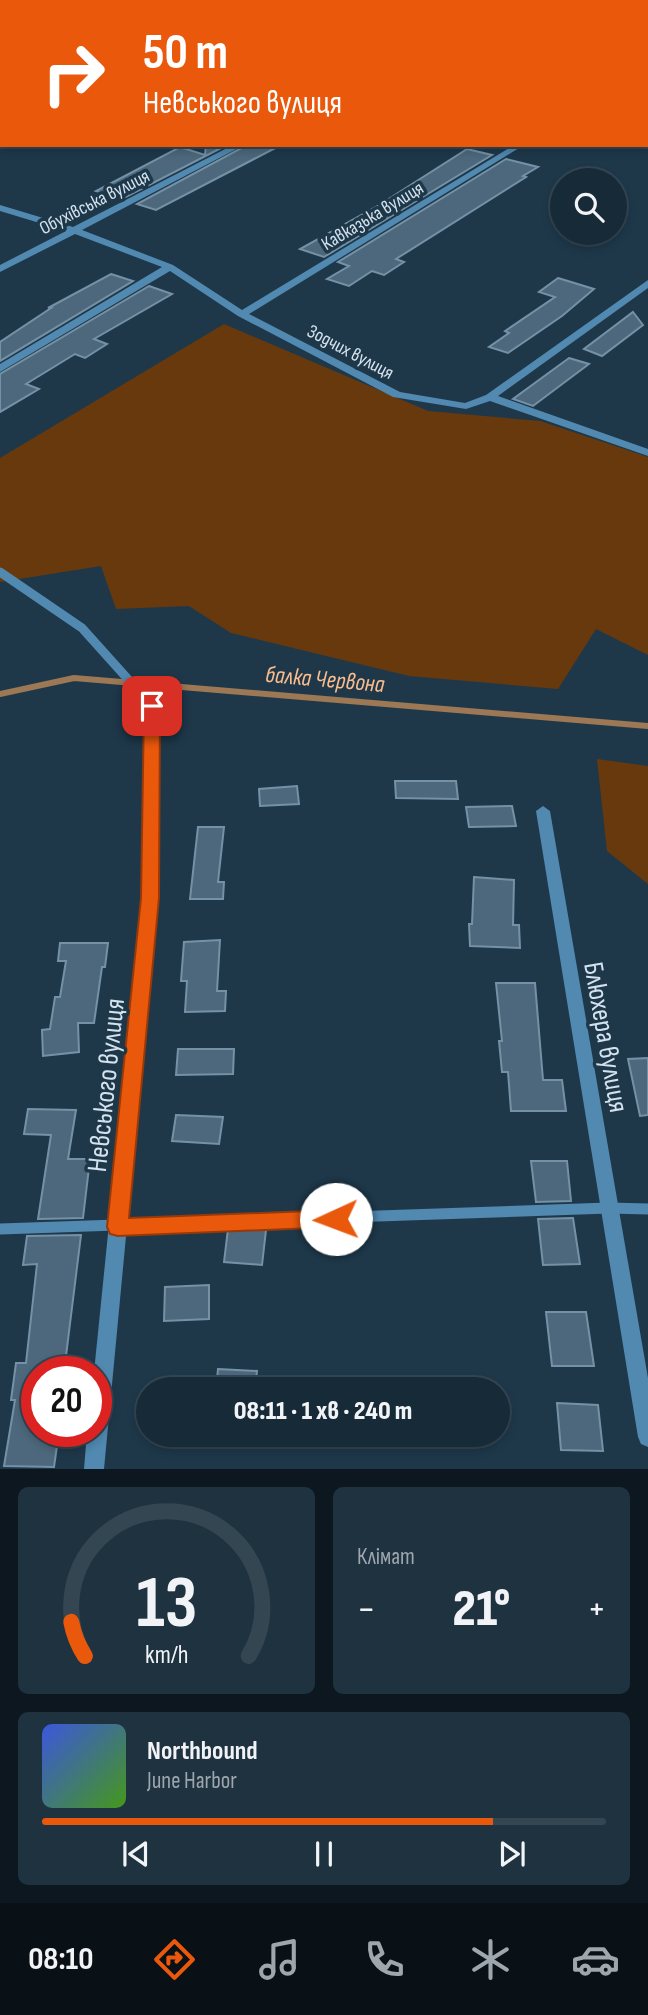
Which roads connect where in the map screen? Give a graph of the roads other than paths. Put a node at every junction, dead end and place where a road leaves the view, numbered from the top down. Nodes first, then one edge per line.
1 (236, 147) edge
2 (517, 147) edge
3 (0, 208) edge
4 (75, 231) junction
5 (170, 267) junction
6 (0, 268) edge
7 (648, 284) edge
8 (242, 314) junction
9 (0, 369) edge
10 (490, 397) junction
11 (645, 447) edge
12 (0, 572) edge
13 (152, 706) joint
14 (543, 811) dead end
15 (609, 1208) junction
16 (648, 1209) edge
17 (118, 1227) junction
18 (0, 1229) edge
19 (648, 1437) edge
20 (94, 1469) edge

1 - 4 street, Обухівська вулиця
2 - 8 street, Кавказька вулиця
3 - 4 street, Зодчих вулиця
4 - 5 street, Зодчих вулиця
4 - 6 street, Обухівська вулиця
5 - 8 street, Зодчих вулиця
5 - 9 street
7 - 10 street
8 - 10 street, Зодчих вулиця
10 - 11 street
12 - 13 lane
13 - 17 street, Невського вулиця
14 - 15 street, Блюхера вулиця
15 - 16 lane
15 - 17 lane
15 - 19 street, Блюхера вулиця
17 - 18 lane
17 - 20 street, Невського вулиця

